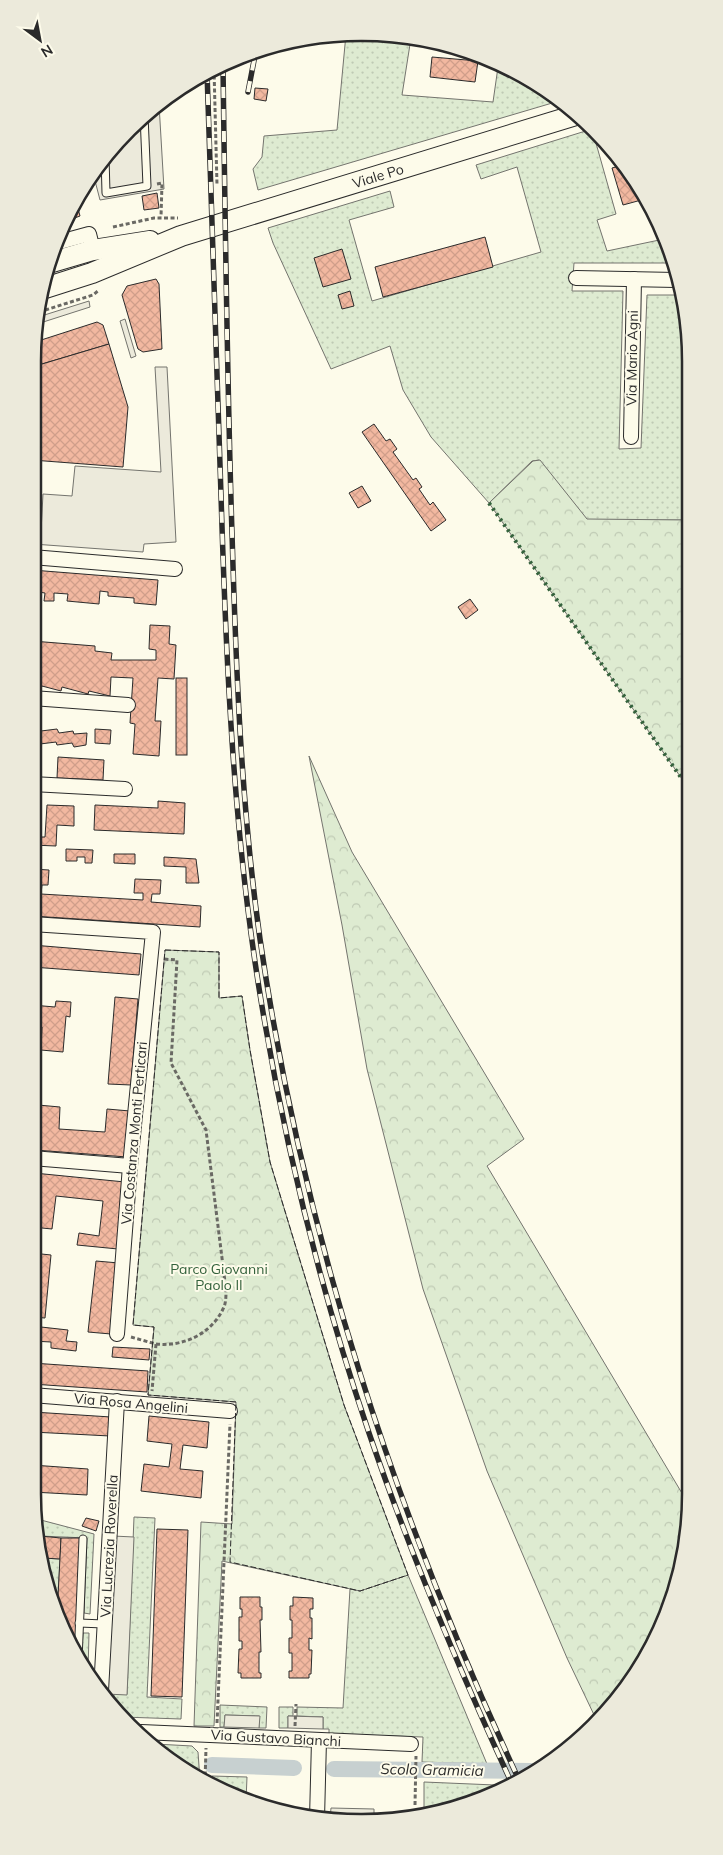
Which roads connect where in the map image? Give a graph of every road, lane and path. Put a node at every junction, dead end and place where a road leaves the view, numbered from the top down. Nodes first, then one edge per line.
1 (214, 77) edge
2 (569, 117) edge
3 (144, 126) edge
4 (105, 169) edge
5 (162, 183) dead end
6 (217, 185) dead end
7 (161, 217) dead end
8 (181, 236) junction
9 (65, 240) edge
10 (93, 250) junction
11 (58, 260) edge
12 (576, 278) dead end
13 (634, 280) junction
14 (671, 280) edge
15 (50, 286) edge
16 (630, 437) dead end
17 (41, 558) edge
18 (176, 569) dead end
19 (41, 699) edge
20 (128, 705) dead end
21 (41, 784) edge
22 (125, 789) dead end
23 (41, 925) edge
24 (150, 959) junction
25 (41, 1159) edge
26 (130, 1166) junction
27 (117, 1334) joint
28 (156, 1344) junction
29 (41, 1395) edge
30 (117, 1401) junction
31 (151, 1404) junction
32 (230, 1410) joint
33 (83, 1539) dead end
34 (79, 1623) junction
35 (104, 1624) junction
36 (78, 1643) edge
37 (101, 1679) edge
38 (296, 1704) dead end
39 (148, 1732) edge
40 (211, 1736) junction
41 (295, 1739) junction
42 (319, 1740) junction
43 (413, 1747) joint
44 (206, 1774) edge
45 (415, 1805) dead end
46 (317, 1811) edge

1 - 6 path
2 - 8 main road, Viale Po
3 - 4 lane
5 - 7 path
8 - 10 main road, Viale Po
8 - 15 main road, Viale Po
9 - 10 street
10 - 11 main road, Viale Po
12 - 13 street
13 - 14 street
13 - 16 street, Via Mario Agni
17 - 18 street
19 - 20 street
21 - 22 street
23 - 24 street, Via Costanza Monti Perticari
24 - 26 street, Via Costanza Monti Perticari
24 - 28 path
25 - 26 street
26 - 27 street, Via Costanza Monti Perticari
27 - 28 path
28 - 31 path
29 - 30 street, Via Rosa Angelini
30 - 31 street, Via Rosa Angelini
30 - 35 street, Via Lucrezia Roverella
31 - 32 street, Via Rosa Angelini
32 - 40 path
33 - 34 lane
34 - 35 lane
34 - 36 lane
35 - 37 street, Via Lucrezia Roverella
38 - 41 path
39 - 40 street, Via Gustavo Bianchi
40 - 41 street, Via Gustavo Bianchi
40 - 44 path
41 - 42 street, Via Gustavo Bianchi
42 - 43 street, Via Gustavo Bianchi
42 - 46 street
43 - 45 path

